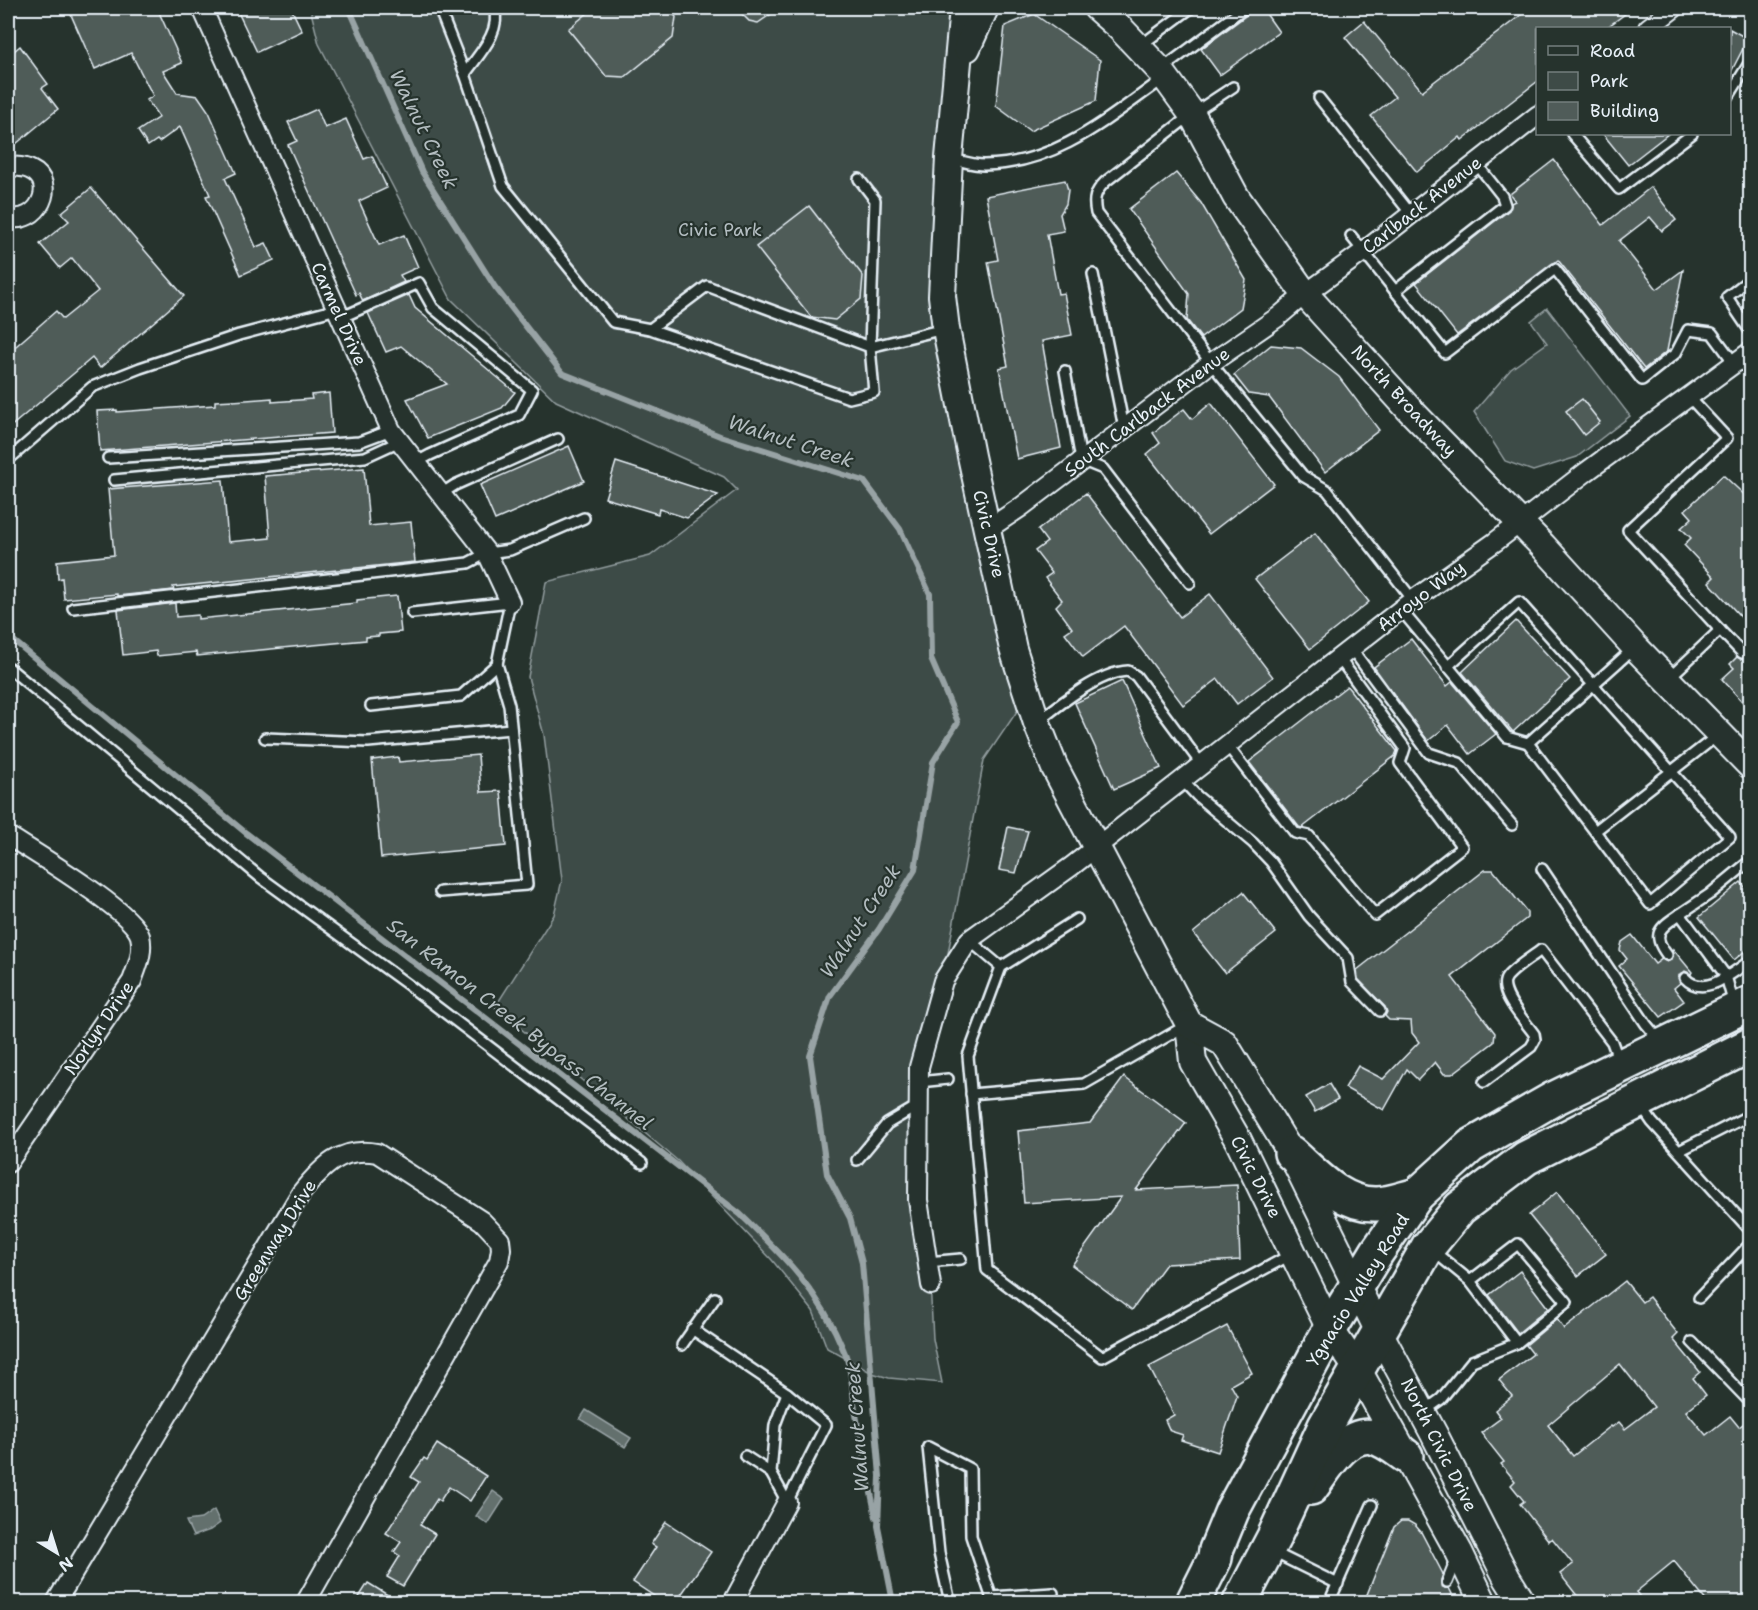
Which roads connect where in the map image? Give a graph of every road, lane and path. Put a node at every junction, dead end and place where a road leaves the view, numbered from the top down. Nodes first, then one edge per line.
1 (202, 8) edge
2 (439, 8) edge
3 (494, 8) edge
4 (963, 8) edge
5 (985, 8) edge
6 (1098, 8) edge
7 (1191, 8) edge
8 (1244, 8) edge
9 (1674, 8) edge
10 (1653, 27) edge
11 (1138, 47) junction
12 (1750, 62) edge
13 (957, 71) junction
14 (465, 74) junction
15 (1162, 74) junction
16 (1233, 87) dead end
17 (1731, 93) edge
18 (1319, 99) dead end
19 (1192, 114) junction
20 (1536, 117) edge
21 (1573, 135) edge
22 (1691, 135) edge
23 (949, 158) junction
24 (1476, 163) junction
25 (8, 166) edge
26 (859, 179) dead end
27 (1411, 214) junction
28 (8, 217) edge
29 (1351, 236) dead end
30 (1363, 252) junction
31 (1093, 273) dead end
32 (1750, 279) edge
33 (1395, 291) junction
34 (1305, 294) junction
35 (339, 314) junction
36 (650, 329) junction
37 (946, 329) junction
38 (1750, 331) edge
39 (870, 347) junction
40 (1750, 352) edge
41 (1211, 363) junction
42 (1735, 364) junction
43 (1065, 371) dead end
44 (1690, 398) junction
45 (1124, 428) junction
46 (396, 435) junction
47 (558, 440) dead end
48 (108, 458) dead end
49 (8, 460) edge
50 (1081, 460) junction
51 (417, 462) junction
52 (114, 480) dead end
53 (441, 494) junction
54 (584, 518) dead end
55 (1520, 522) junction
56 (988, 529) junction
57 (487, 553) junction
58 (1190, 583) dead end
59 (510, 602) junction
60 (1407, 605) junction
61 (73, 608) dead end
62 (412, 613) dead end
63 (1720, 630) junction
64 (1635, 647) junction
65 (1345, 653) junction
66 (1742, 653) dead end
67 (497, 664) junction
68 (8, 667) edge
69 (1447, 667) junction
70 (1667, 680) junction
71 (1593, 685) junction
72 (371, 706) dead end
73 (1037, 723) junction
74 (511, 729) junction
75 (1719, 734) junction
76 (266, 738) dead end
77 (1528, 744) junction
78 (1227, 745) junction
79 (1202, 765) junction
80 (1750, 765) edge
81 (1671, 772) junction
82 (1182, 780) junction
83 (1512, 825) dead end
84 (1595, 831) junction
85 (8, 836) edge
86 (1096, 847) junction
87 (1750, 861) edge
88 (1542, 869) dead end
89 (1726, 881) junction
90 (1733, 889) dead end
91 (440, 892) dead end
92 (1710, 894) junction
93 (1716, 902) dead end
94 (1680, 914) junction
95 (1077, 919) dead end
96 (969, 940) junction
97 (1667, 955) dead end
98 (1750, 961) edge
99 (1001, 967) junction
100 (1726, 976) junction
101 (1685, 978) dead end
102 (1743, 1006) edge
103 (1380, 1011) dead end
104 (1189, 1024) junction
105 (1663, 1045) junction
106 (1750, 1045) edge
107 (1620, 1066) junction
108 (948, 1079) dead end
109 (919, 1082) junction
110 (1484, 1082) dead end
111 (971, 1094) junction
112 (1638, 1101) junction
113 (919, 1105) junction
114 (1750, 1115) edge
115 (1679, 1151) junction
116 (1291, 1153) junction
117 (857, 1160) dead end
118 (8, 1163) edge
119 (642, 1163) dead end
120 (1417, 1195) junction
121 (1750, 1229) edge
122 (1750, 1244) edge
123 (1428, 1246) junction
124 (1294, 1252) junction
125 (961, 1259) dead end
126 (927, 1262) junction
127 (1470, 1281) junction
128 (931, 1285) dead end
129 (1356, 1286) junction
130 (715, 1298) dead end
131 (1700, 1298) dead end
132 (692, 1329) junction
133 (1330, 1329) junction
134 (1379, 1332) junction
135 (1692, 1342) dead end
136 (1517, 1344) junction
137 (682, 1345) dead end
138 (1358, 1370) junction
139 (787, 1393) junction
140 (1750, 1402) edge
141 (1422, 1413) junction
142 (745, 1456) dead end
143 (1406, 1456) junction
144 (771, 1473) junction
145 (787, 1502) junction
146 (1372, 1505) dead end
147 (1271, 1543) junction
148 (1459, 1552) junction
149 (1447, 1582) dead end
150 (1338, 1584) junction
151 (1335, 1599) edge
152 (992, 1600) edge
153 (56, 1602) edge
154 (306, 1602) edge
155 (733, 1602) edge
156 (950, 1602) edge
157 (1050, 1602) edge
158 (1193, 1602) edge
159 (1240, 1602) edge
160 (1483, 1602) edge
161 (1522, 1602) edge

1 - 35 street, Carmel Drive
2 - 14 lane
3 - 14 lane
4 - 13 main road, Civic Drive
5 - 13 main road
6 - 11 main road, North Broadway
7 - 11 lane
8 - 15 lane
9 - 10 street
11 - 15 main road, North Broadway
12 - 17 lane
13 - 23 main road, Civic Drive
14 - 36 lane
15 - 19 main road, North Broadway
15 - 23 lane
16 - 19 lane
18 - 27 lane
19 - 34 main road, North Broadway
19 - 41 lane
20 - 24 street, Carlback Avenue
21 - 22 lane
23 - 37 main road, Civic Drive
24 - 27 street, Carlback Avenue
24 - 33 lane
25 - 28 street
26 - 39 lane
27 - 30 street, Carlback Avenue
29 - 30 lane
30 - 33 lane
30 - 34 street, Carlback Avenue
31 - 45 lane
32 - 38 lane
33 - 42 lane
34 - 41 street, South Carlback Avenue
34 - 55 main road, North Broadway
35 - 46 street, Carmel Drive
35 - 49 lane
35 - 51 lane
36 - 39 lane
36 - 39 lane
37 - 39 lane
37 - 56 main road, Civic Drive
40 - 42 street, Arroyo Way
41 - 45 street, South Carlback Avenue
41 - 60 lane
42 - 44 street, Arroyo Way
43 - 50 lane
44 - 55 street, Arroyo Way
44 - 63 lane
45 - 50 street, South Carlback Avenue
46 - 48 lane
46 - 51 street, Carmel Drive
46 - 52 lane
47 - 53 lane
50 - 56 street, South Carlback Avenue
50 - 58 lane
51 - 53 street, Carmel Drive
53 - 57 street, Carmel Drive
54 - 57 lane
55 - 60 street, Arroyo Way
55 - 64 main road, North Broadway
56 - 73 main road, Civic Drive
57 - 59 street, Carmel Drive
57 - 61 lane
59 - 62 lane
59 - 67 lane
60 - 65 street, Arroyo Way
60 - 69 lane
63 - 66 lane
63 - 70 lane
64 - 70 main road, North Broadway
64 - 71 lane
65 - 78 street, Arroyo Way
65 - 78 lane
65 - 83 lane
67 - 72 lane
67 - 74 lane
68 - 119 lane
69 - 71 lane
69 - 77 lane
70 - 75 main road, North Broadway
71 - 77 lane
71 - 81 lane
73 - 79 lane
73 - 86 main road, Civic Drive
74 - 76 lane
74 - 91 lane
75 - 80 main road, North Broadway
75 - 81 lane
77 - 84 lane
78 - 79 street, Arroyo Way
79 - 82 street, Arroyo Way
81 - 84 lane
81 - 84 lane
82 - 86 street, Arroyo Way
82 - 103 lane
85 - 118 street, Norlyn Drive
86 - 96 street, Arroyo Way
86 - 104 main road, Civic Drive
87 - 89 lane
88 - 105 lane
89 - 90 lane
89 - 92 lane
92 - 93 lane
92 - 94 lane
94 - 97 lane
94 - 100 lane
95 - 99 lane
96 - 99 lane
96 - 109 street
98 - 100 lane
99 - 111 lane
100 - 101 lane
100 - 102 lane
102 - 105 highway, Ygnacio Valley Road
104 - 111 lane
104 - 116 main road
104 - 124 main road, Civic Drive
105 - 107 highway, Ygnacio Valley Road
106 - 112 highway, Ygnacio Valley Road
107 - 110 lane
107 - 120 highway, Ygnacio Valley Road
108 - 109 lane
109 - 113 street
111 - 124 lane
112 - 115 lane
112 - 123 highway, Ygnacio Valley Road
113 - 117 lane
113 - 126 street
114 - 115 lane
115 - 121 lane
116 - 120 highway
116 - 129 main road
120 - 129 highway, Ygnacio Valley Road
122 - 131 lane
123 - 127 lane
123 - 134 highway, Ygnacio Valley Road
124 - 133 main road, Civic Drive
125 - 126 lane
126 - 128 street
127 - 136 lane
127 - 136 lane
129 - 133 highway, Ygnacio Valley Road
129 - 134 main road, North Civic Drive
130 - 132 lane
132 - 137 lane
132 - 139 lane
133 - 138 main road, North Civic Drive
133 - 158 highway, Ygnacio Valley Road
134 - 138 highway, Ygnacio Valley Road
134 - 141 main road, North Civic Drive
135 - 140 lane
136 - 141 lane
138 - 143 main road, North Civic Drive
138 - 147 highway, Ygnacio Valley Road
139 - 144 lane
139 - 145 lane
141 - 161 main road, North Civic Drive
142 - 144 lane
143 - 147 highway
143 - 148 main road, North Civic Drive
144 - 145 lane
145 - 155 street
146 - 150 lane
147 - 150 lane
147 - 159 highway, Ygnacio Valley Road
148 - 149 lane
148 - 160 main road, North Civic Drive
150 - 151 lane
152 - 156 lane
152 - 157 lane
153 - 154 street, Greenway Drive

